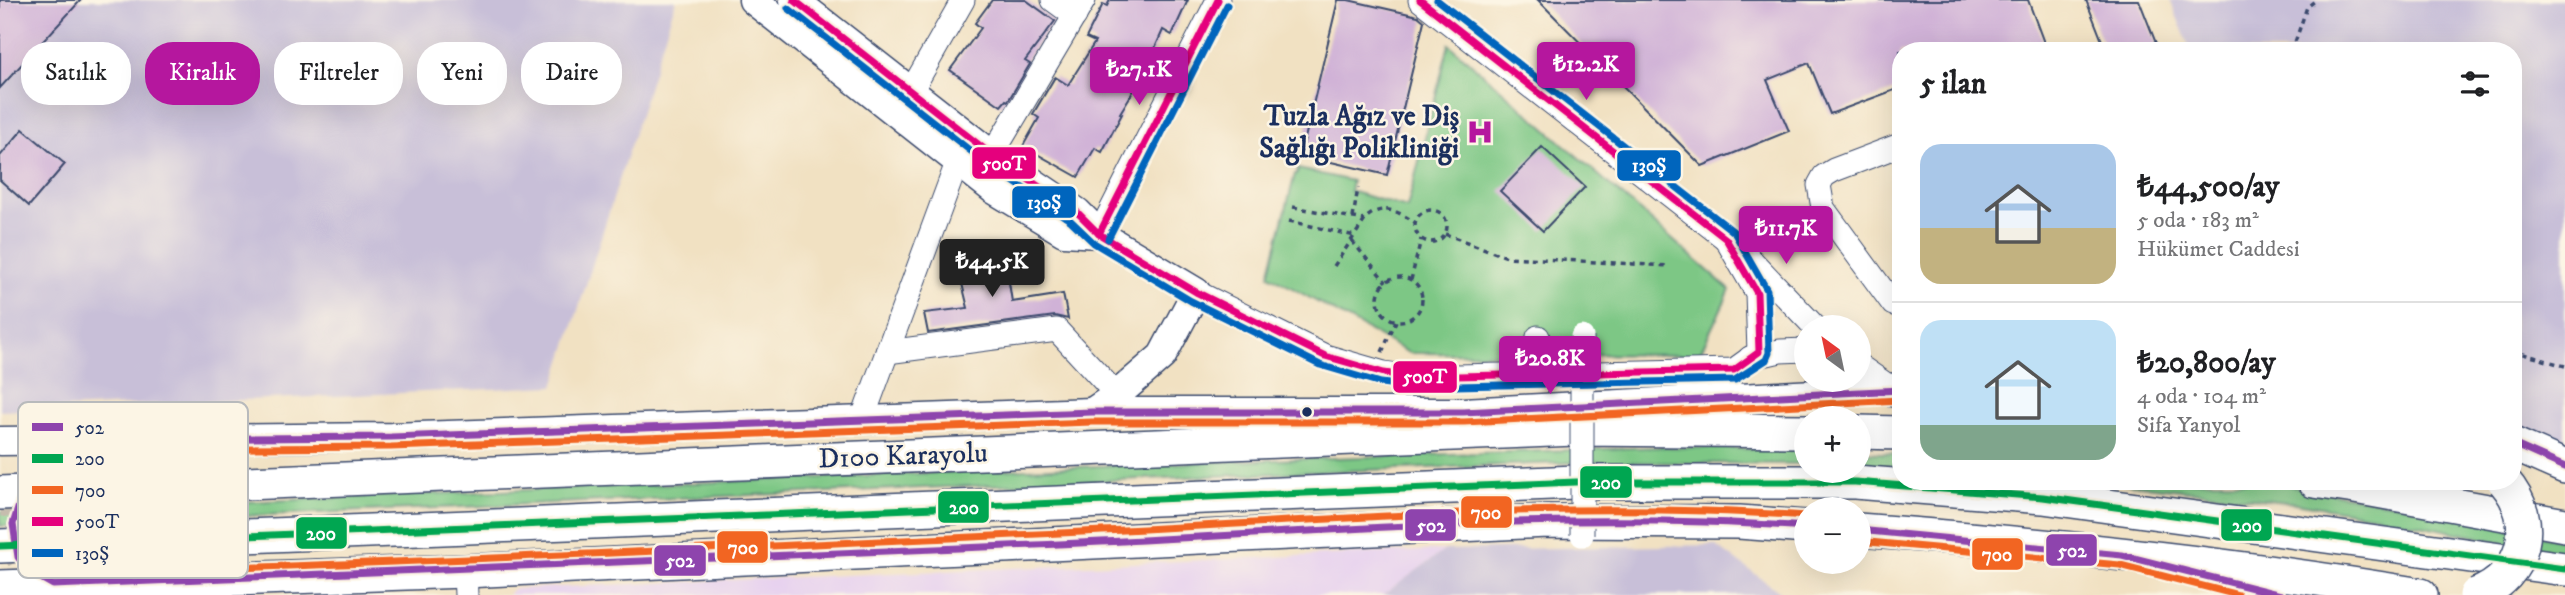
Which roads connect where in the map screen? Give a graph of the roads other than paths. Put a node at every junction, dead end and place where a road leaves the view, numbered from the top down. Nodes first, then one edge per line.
1 (753, 0) edge
2 (794, 0) edge
3 (963, 0) edge
4 (1054, 0) edge
5 (1218, 0) edge
6 (1420, 0) edge
7 (1079, 8) edge
8 (911, 93) junction
9 (1892, 148) edge
10 (992, 155) junction
11 (957, 163) junction
12 (1099, 234) junction
13 (1726, 239) junction
14 (1196, 292) junction
15 (1892, 303) edge
16 (1804, 315) edge
17 (1538, 337) dead end
18 (1582, 337) dead end
19 (1794, 350) edge
20 (887, 352) junction
21 (1750, 358) junction
22 (1871, 373) edge
23 (1538, 375) junction
24 (1892, 387) edge
25 (1892, 390) edge
26 (1117, 395) junction
27 (1091, 412) junction
28 (862, 420) junction
29 (1794, 432) edge
30 (1871, 432) edge
31 (1892, 433) edge
32 (248, 438) edge
33 (0, 441) edge
34 (18, 441) edge
35 (2522, 448) edge
36 (2565, 467) edge
37 (248, 483) edge
38 (1892, 485) edge
39 (1955, 490) edge
40 (2377, 490) edge
41 (2510, 490) edge
42 (18, 492) edge
43 (0, 493) edge
44 (2565, 525) edge
45 (1794, 526) edge
46 (1871, 531) edge
47 (1582, 535) dead end
48 (248, 537) edge
49 (18, 546) edge
50 (0, 547) edge
51 (2565, 569) edge
52 (466, 583) edge
53 (2291, 585) edge
54 (0, 587) edge
55 (2421, 595) edge
56 (2476, 595) edge

1 - 11 main road
2 - 8 main road
3 - 8 street
4 - 7 street
5 - 12 street
6 - 13 street
7 - 10 street
8 - 10 main road
9 - 15 street
10 - 12 main road
11 - 12 main road
11 - 20 street
12 - 14 main road
13 - 16 street
13 - 21 street
14 - 23 street
14 - 26 main road
17 - 23 street
18 - 47 street, bridge
19 - 21 street
20 - 26 street
20 - 28 street
21 - 23 street
22 - 24 street
25 - 27 main road
26 - 27 main road
27 - 28 main road
28 - 32 main road
29 - 37 highway, D100 Karayolu
30 - 31 highway
33 - 34 main road
35 - 36 highway
38 - 48 highway, D100 Karayolu
39 - 51 highway, D100 Karayolu
40 - 44 highway
41 - 56 highway, bridge
42 - 43 highway, D100 Karayolu
45 - 52 highway
46 - 53 highway
49 - 50 highway, D100 Karayolu
52 - 54 highway
53 - 55 highway

